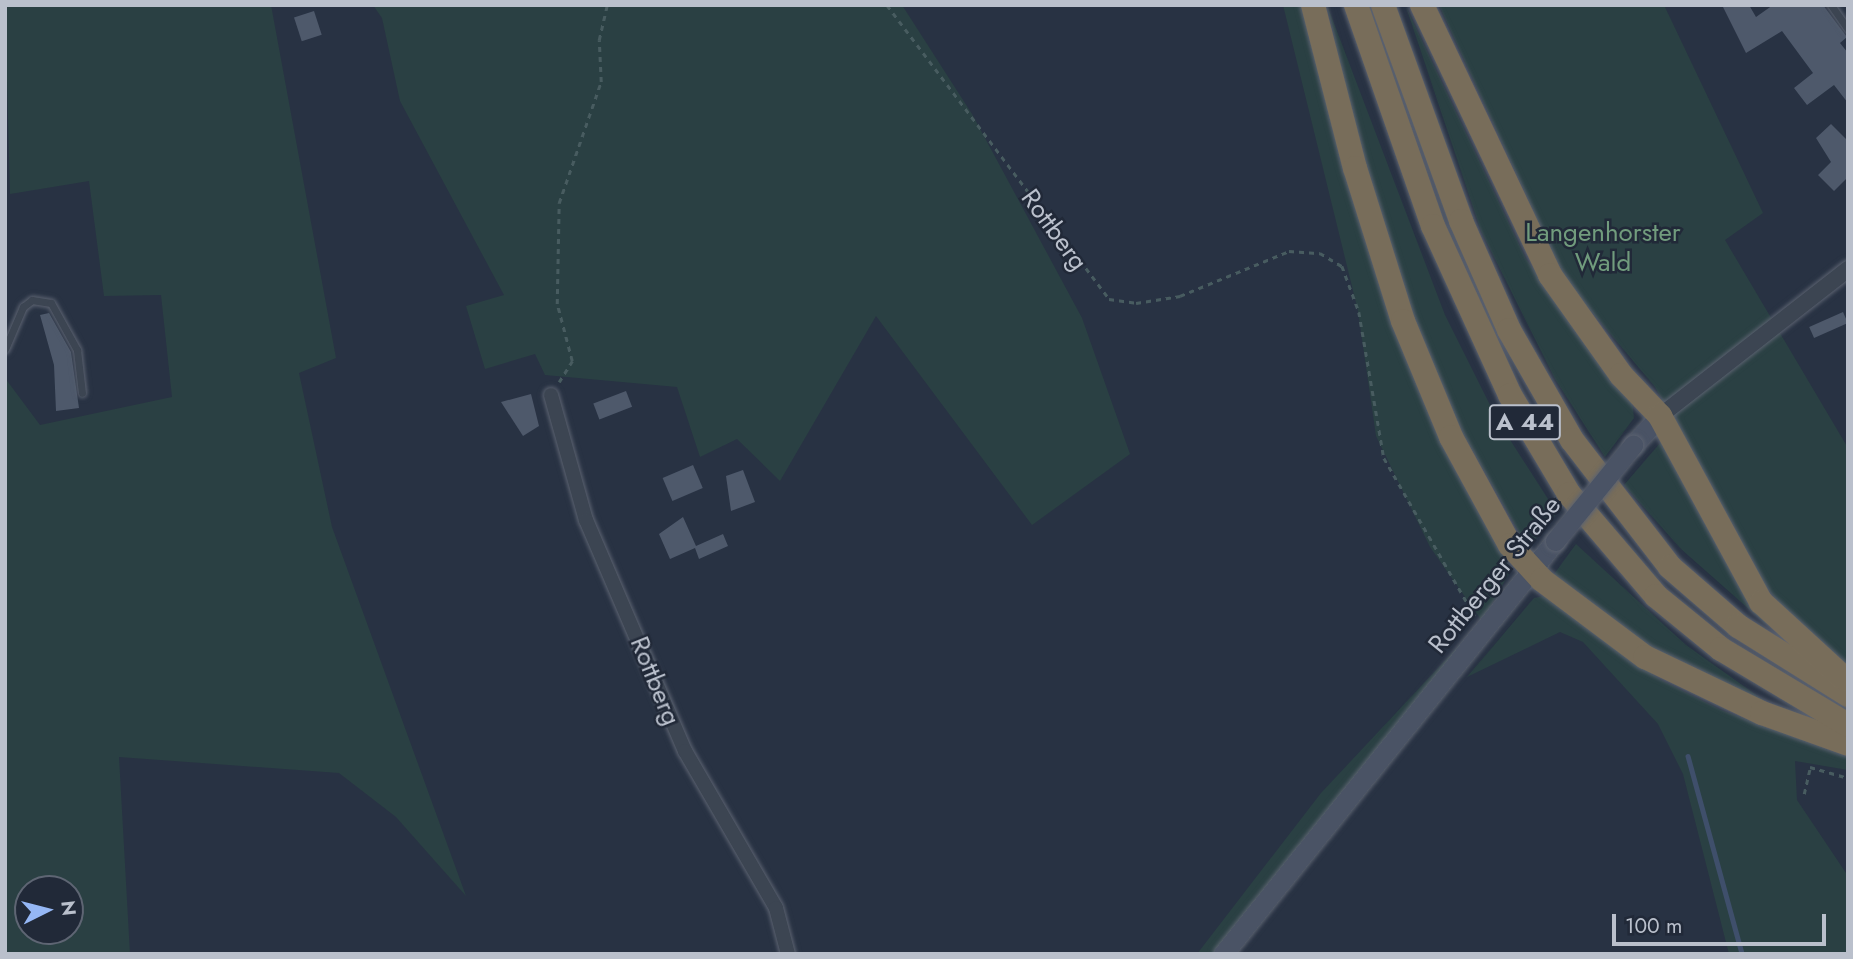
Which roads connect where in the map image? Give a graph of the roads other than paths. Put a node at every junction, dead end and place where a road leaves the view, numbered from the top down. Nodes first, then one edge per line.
1 (1313, 5) edge
2 (1356, 5) edge
3 (1383, 5) edge
4 (1422, 5) edge
5 (1832, 5) edge
6 (1848, 29) edge
7 (1848, 269) edge
8 (5, 349) edge
9 (82, 393) dead end
10 (551, 395) road end
11 (1660, 416) junction
12 (1531, 570) junction
13 (1848, 681) edge
14 (1848, 695) edge
15 (1848, 725) edge
16 (1848, 744) edge
17 (788, 954) edge
18 (1223, 954) edge

1 - 12 highway
2 - 15 highway, A 44
3 - 14 highway, A 44
4 - 11 highway
5 - 6 lane
7 - 11 street, Rottberger Straße
8 - 9 lane
10 - 17 street, Rottberg
11 - 12 main road, Rottberger Straße, bridge
11 - 13 highway
12 - 16 highway
12 - 18 main road, Rottberger Straße

